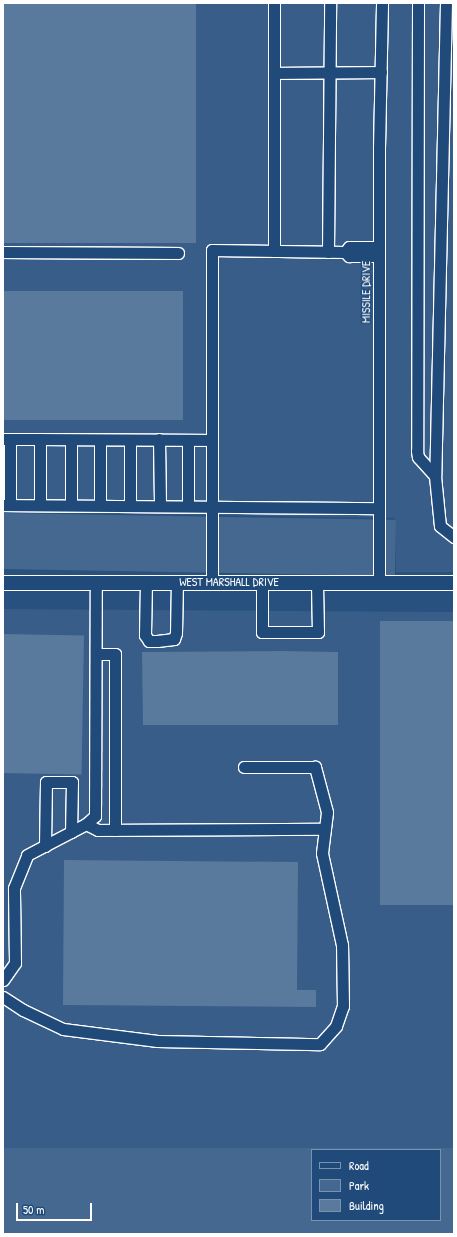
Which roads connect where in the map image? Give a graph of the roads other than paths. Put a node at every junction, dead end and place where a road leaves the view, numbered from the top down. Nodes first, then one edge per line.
1 (274, 3) edge
2 (330, 3) edge
3 (382, 3) edge
4 (418, 3) edge
5 (446, 3) edge
6 (381, 72) junction
7 (274, 73) junction
8 (330, 73) junction
9 (274, 251) junction
10 (3, 252) edge
11 (178, 252) dead end
12 (328, 252) junction
13 (379, 252) junction
14 (6, 439) edge
15 (40, 439) junction
16 (159, 439) junction
17 (71, 440) junction
18 (100, 440) junction
19 (130, 440) junction
20 (188, 440) junction
21 (212, 440) junction
22 (435, 476) junction
23 (6, 505) edge
24 (40, 505) junction
25 (71, 505) junction
26 (100, 505) junction
27 (130, 505) junction
28 (160, 505) junction
29 (188, 506) junction
30 (212, 506) junction
31 (379, 508) junction
32 (454, 537) edge
33 (146, 582) junction
34 (176, 582) junction
35 (212, 582) junction
36 (262, 582) junction
37 (379, 582) junction
38 (3, 583) edge
39 (96, 583) junction
40 (317, 583) junction
41 (454, 583) edge
42 (96, 654) junction
43 (244, 767) dead end
44 (86, 824) junction
45 (325, 829) junction
46 (115, 830) junction
47 (71, 832) junction
48 (45, 846) junction
49 (3, 980) edge
50 (3, 997) edge

1 - 7 lane
2 - 8 lane
3 - 6 lane, MISSILE DRIVE
4 - 22 lane
5 - 22 lane
6 - 8 lane
6 - 13 lane, MISSILE DRIVE
7 - 8 lane
7 - 9 lane
8 - 12 lane
9 - 12 lane
9 - 21 lane
10 - 11 lane
12 - 13 lane
13 - 31 lane, MISSILE DRIVE
14 - 15 lane
14 - 23 lane
15 - 17 lane
15 - 24 lane
16 - 19 lane
16 - 20 lane
16 - 28 lane
17 - 18 lane
17 - 25 lane
18 - 19 lane
18 - 26 lane
19 - 27 lane
20 - 21 lane
20 - 29 lane
21 - 30 lane
22 - 32 lane
23 - 24 lane
24 - 25 lane
25 - 26 lane
26 - 27 lane
27 - 28 lane
28 - 29 lane
29 - 30 lane
30 - 31 lane
30 - 35 lane
31 - 37 lane, MISSILE DRIVE
33 - 34 main road, WEST MARSHALL DRIVE
33 - 34 lane
33 - 39 main road, WEST MARSHALL DRIVE
34 - 35 main road, WEST MARSHALL DRIVE
35 - 36 main road, WEST MARSHALL DRIVE
36 - 40 main road, WEST MARSHALL DRIVE
36 - 40 lane
37 - 40 main road, WEST MARSHALL DRIVE
37 - 41 main road, WEST MARSHALL DRIVE
38 - 39 main road, WEST MARSHALL DRIVE
39 - 42 lane
42 - 44 lane
42 - 46 lane
43 - 45 lane
44 - 46 lane
44 - 47 lane
45 - 46 lane
45 - 50 lane
47 - 48 lane
47 - 48 lane
48 - 49 lane

